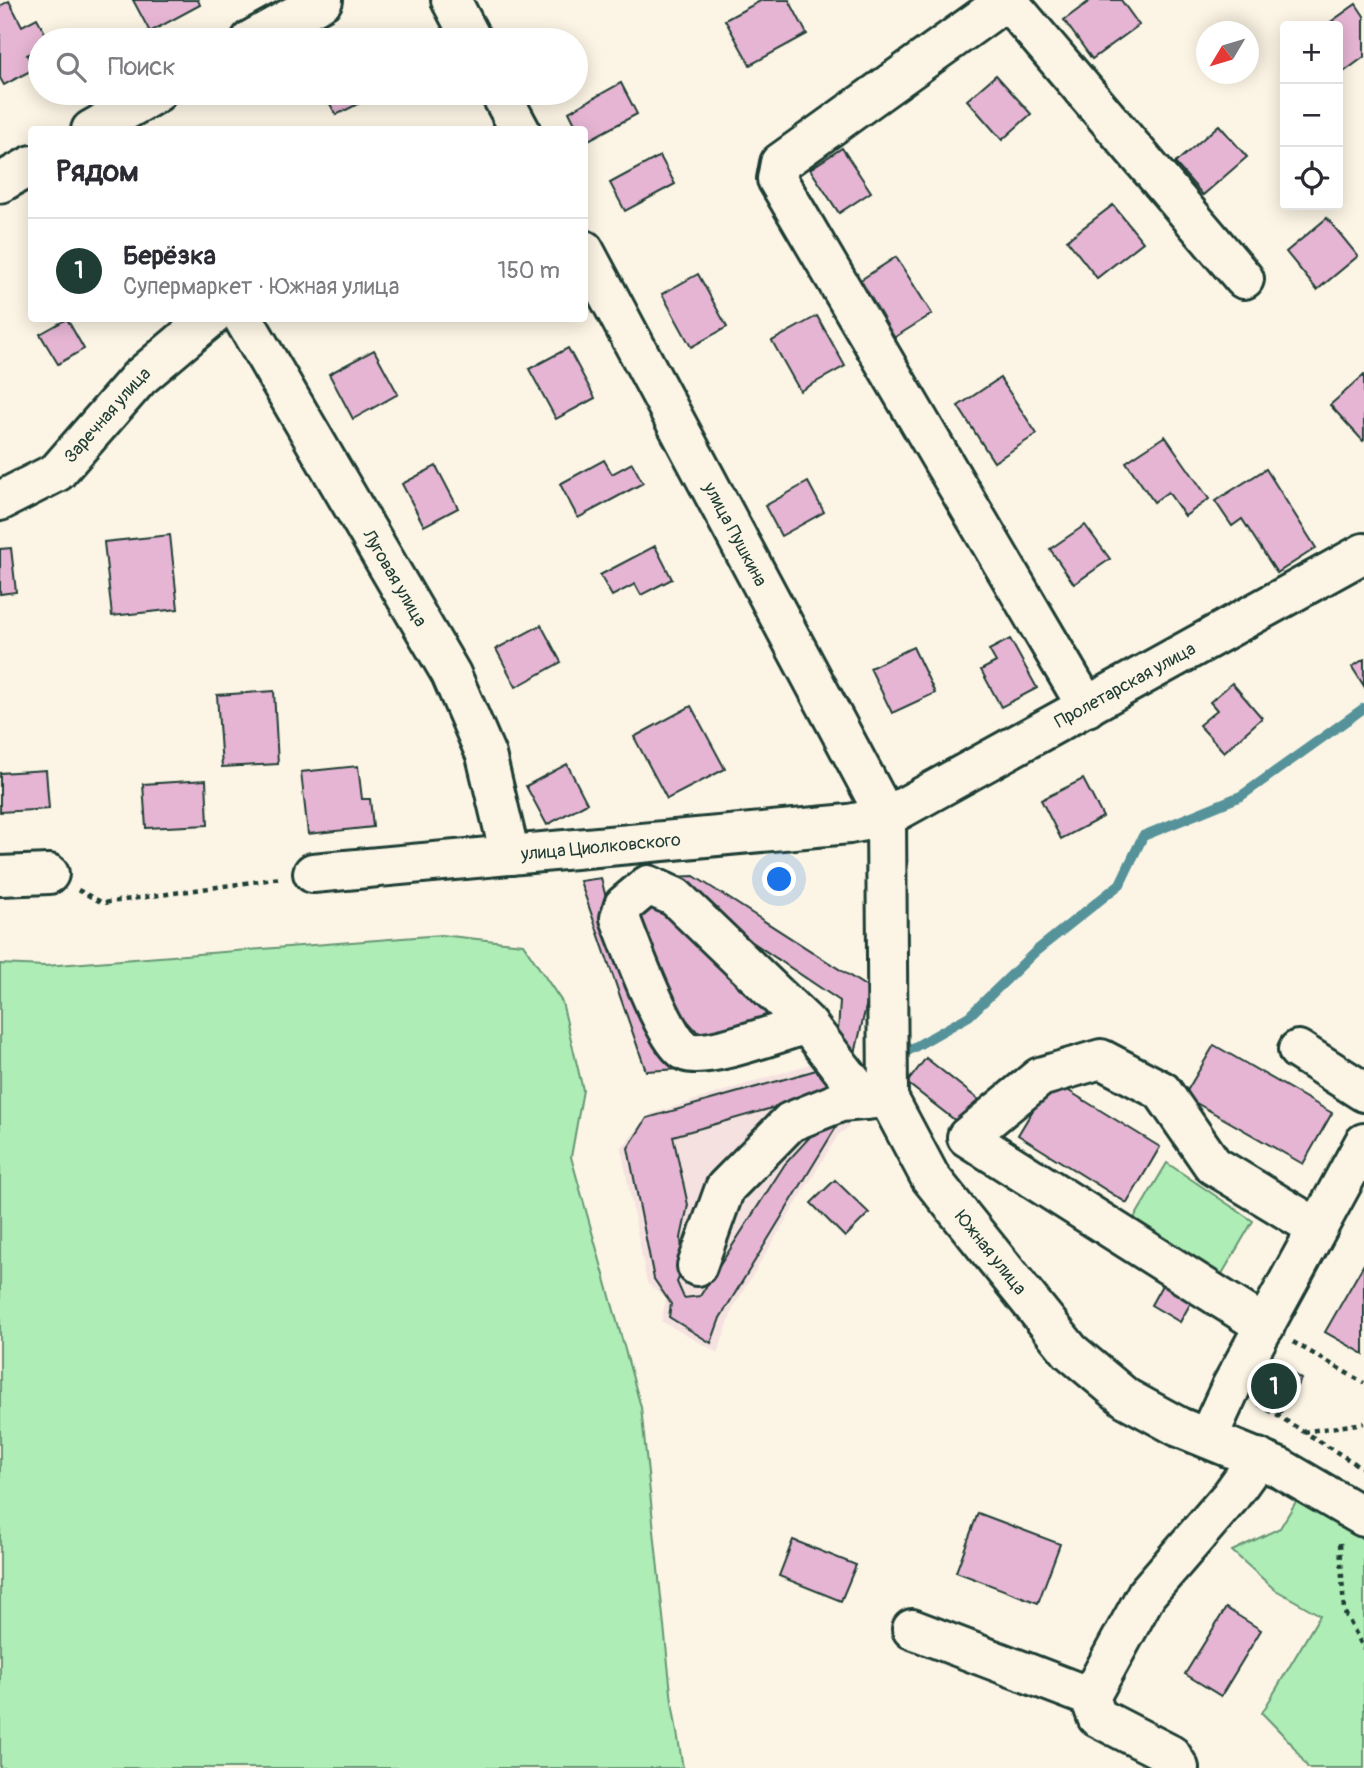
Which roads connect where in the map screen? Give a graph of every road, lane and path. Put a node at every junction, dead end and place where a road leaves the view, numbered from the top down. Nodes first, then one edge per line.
1 (323, 0) edge
2 (451, 0) edge
3 (1007, 0) edge
4 (273, 28) edge
5 (466, 28) edge
6 (506, 105) edge
7 (140, 110) edge
8 (101, 126) edge
9 (518, 126) edge
10 (28, 167) edge
11 (0, 183) edge
12 (588, 258) edge
13 (1244, 279) dead end
14 (205, 322) edge
15 (245, 322) edge
16 (0, 501) edge
17 (1363, 555) edge
18 (1087, 707) junction
19 (886, 817) junction
20 (510, 855) junction
21 (313, 873) joint
22 (50, 874) joint
23 (0, 876) edge
24 (807, 1024) junction
25 (1298, 1050) dead end
26 (1364, 1092) edge
27 (877, 1099) junction
28 (1362, 1149) edge
29 (1317, 1228) junction
30 (697, 1266) dead end
31 (1265, 1326) junction
32 (1364, 1383) edge
33 (1231, 1387) junction
34 (1364, 1423) edge
35 (1303, 1432) junction
36 (1208, 1437) junction
37 (1258, 1458) junction
38 (1364, 1469) edge
39 (1350, 1509) edge
40 (912, 1629) dead end
41 (1364, 1649) edge
42 (1090, 1697) junction
43 (1179, 1768) edge

1 - 4 street
2 - 5 street
3 - 13 street
3 - 18 street
6 - 9 street
7 - 8 street
10 - 11 street
12 - 19 street, улица Пушкина
14 - 16 street, Заречная улица
15 - 20 street, Луговая улица
17 - 18 street, Пролетарская улица
18 - 19 street, Пролетарская улица
19 - 20 street, улица Циолковского
19 - 27 street, Южная улица
20 - 21 street, улица Циолковского
21 - 22 path
22 - 23 street
24 - 24 street
24 - 27 street
25 - 26 street
27 - 30 street
27 - 36 street, Южная улица
28 - 29 street
29 - 31 street
29 - 31 street
31 - 32 path
31 - 33 street
33 - 35 path
33 - 36 street
34 - 35 path
35 - 38 path
36 - 37 street, Южная улица
37 - 39 street, Южная улица
37 - 42 street
39 - 41 path
40 - 42 street
42 - 43 street

